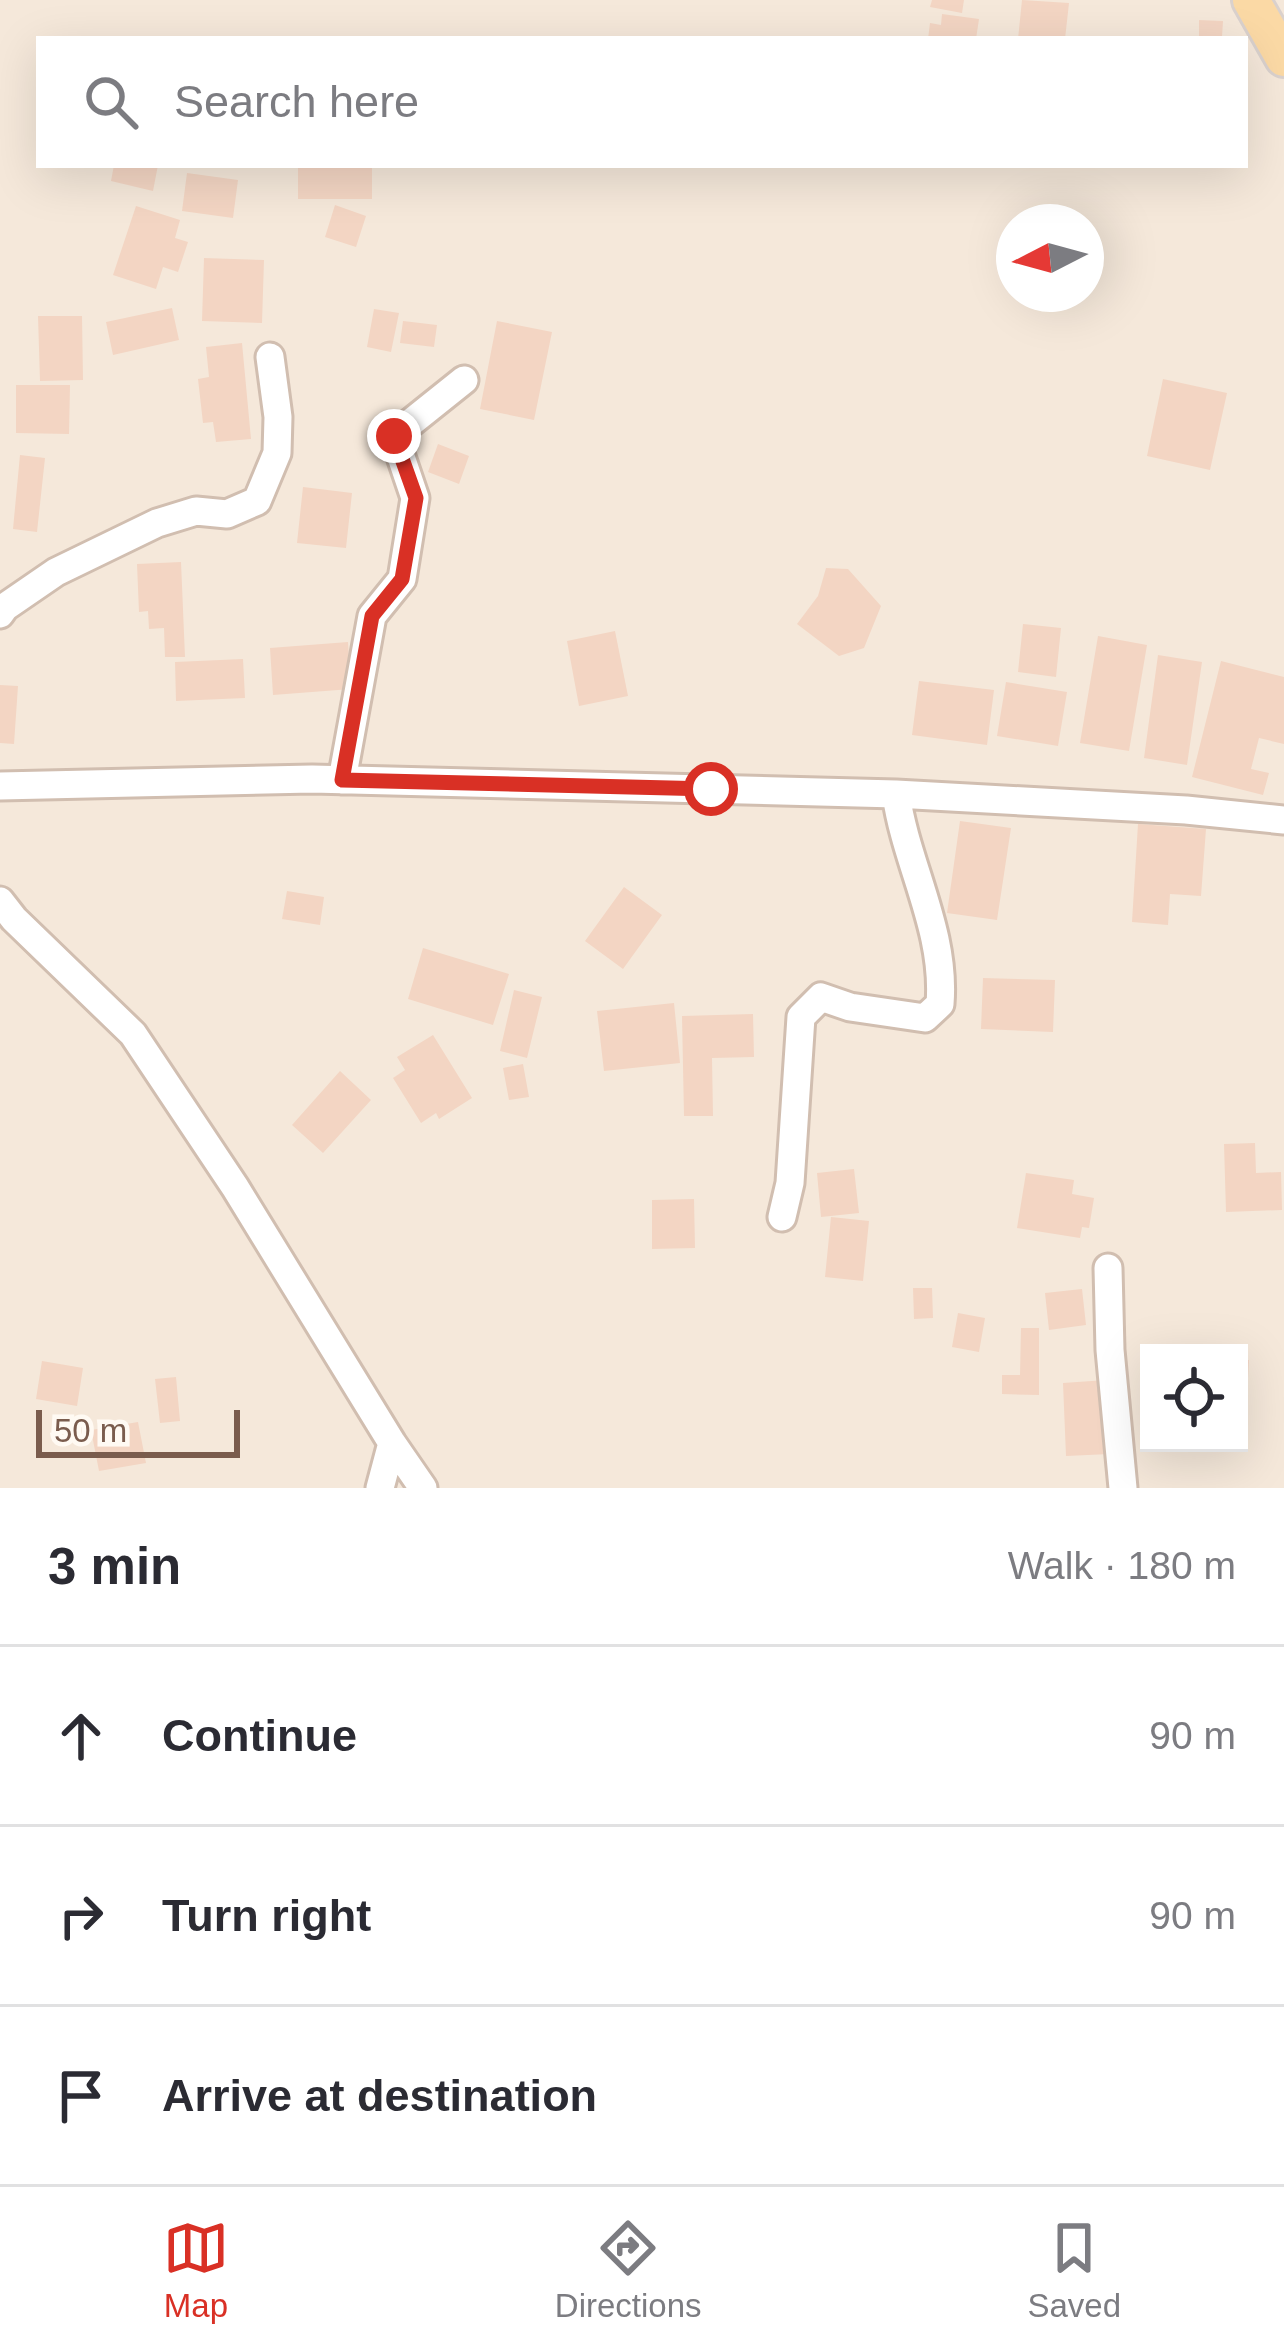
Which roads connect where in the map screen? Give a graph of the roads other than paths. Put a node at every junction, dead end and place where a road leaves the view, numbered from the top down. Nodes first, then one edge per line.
1 (1251, 0) edge
2 (1284, 58) edge
3 (270, 357) dead end
4 (464, 380) dead end
5 (0, 614) edge
6 (342, 780) junction
7 (0, 786) edge
8 (896, 794) junction
9 (1284, 820) edge
10 (0, 901) edge
11 (782, 1217) dead end
12 (1108, 1268) dead end
13 (392, 1443) junction
14 (380, 1488) edge
15 (423, 1488) edge
16 (1123, 1488) edge

1 - 2 main road
3 - 5 street
4 - 6 street
6 - 7 street
6 - 8 street
8 - 9 street
8 - 11 street
10 - 13 street
12 - 16 street
13 - 14 street
13 - 15 street

